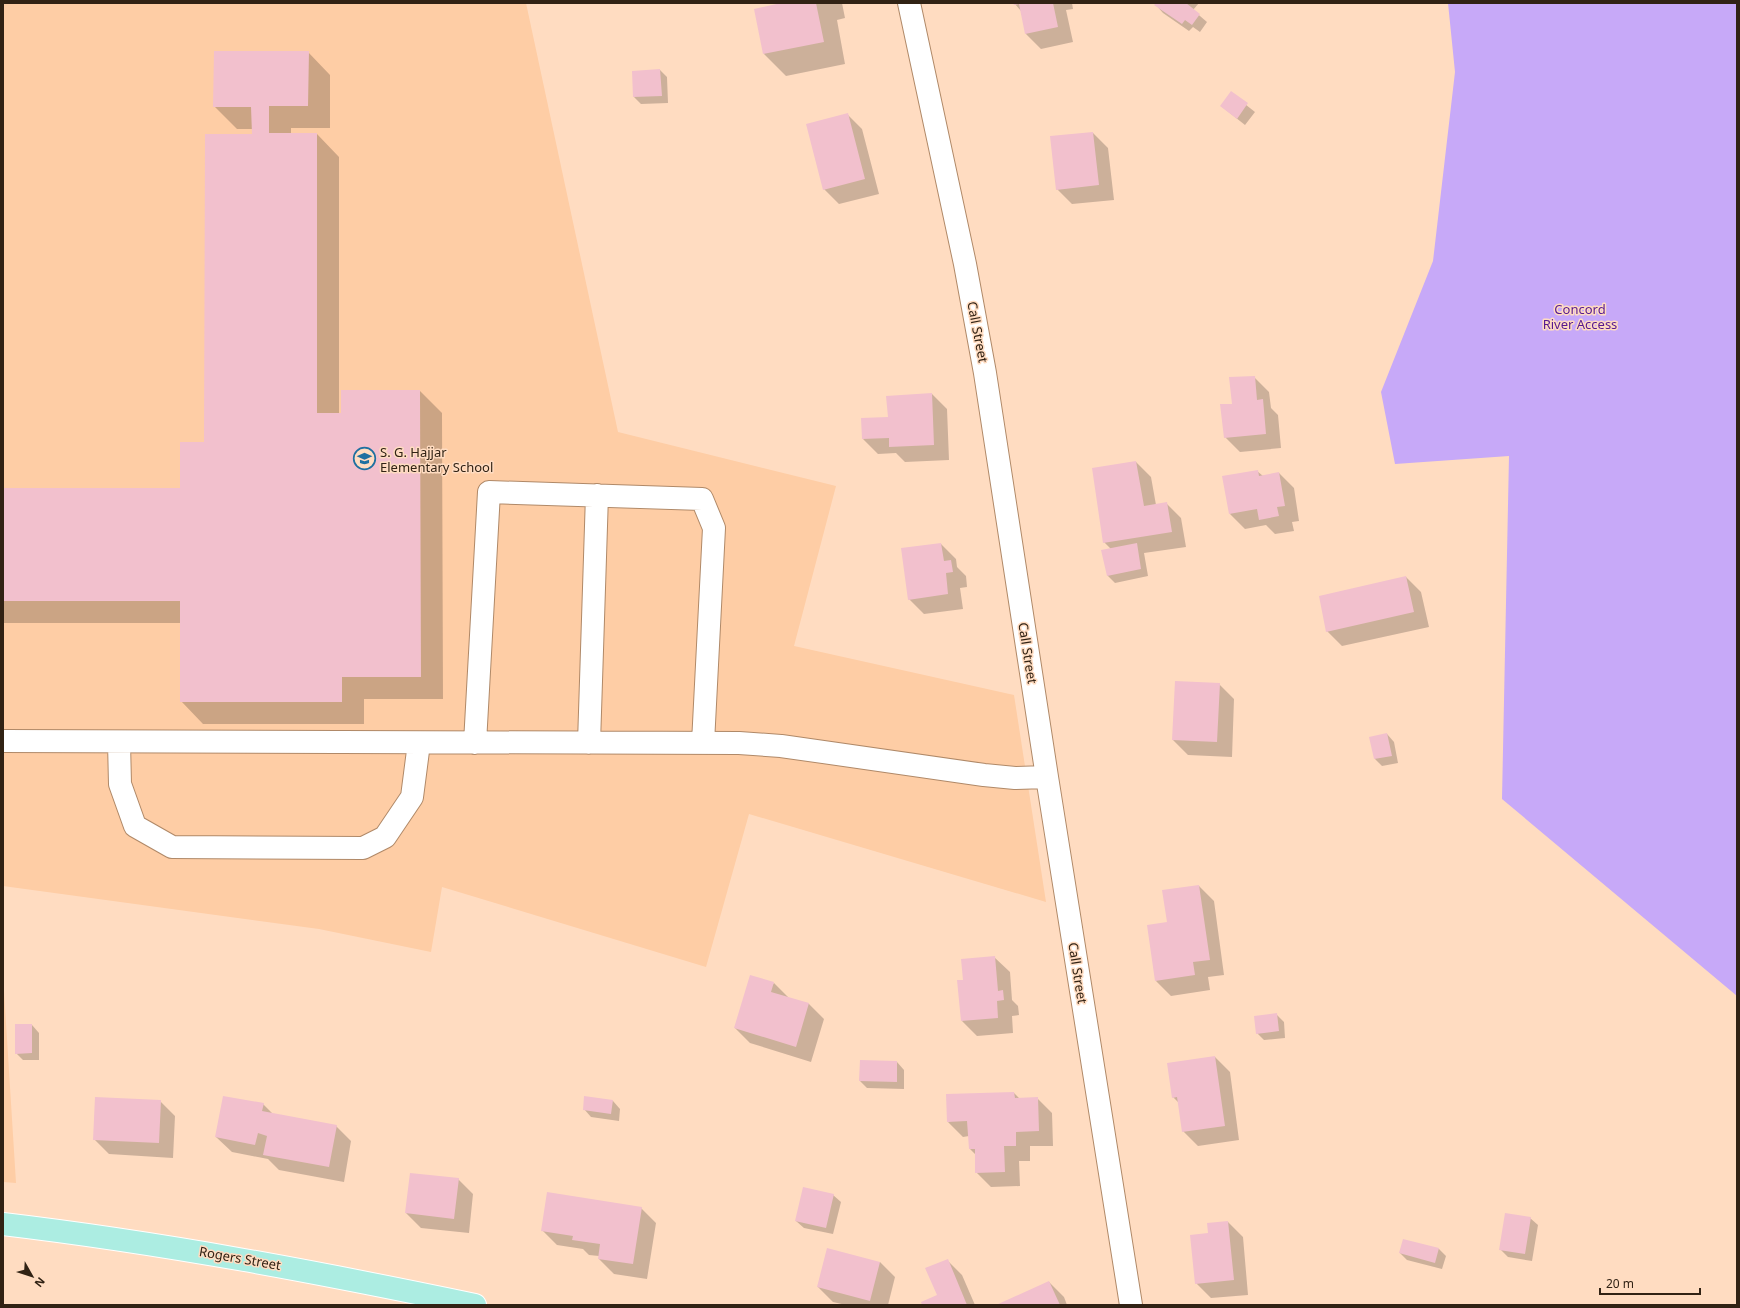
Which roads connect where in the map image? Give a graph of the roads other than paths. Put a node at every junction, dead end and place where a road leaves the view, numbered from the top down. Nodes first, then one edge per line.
1 (909, 3) edge
2 (597, 496) junction
3 (3, 742) edge
4 (119, 742) junction
5 (419, 742) junction
6 (474, 743) junction
7 (589, 743) junction
8 (702, 743) junction
9 (1046, 777) junction
10 (3, 1224) edge
11 (475, 1305) edge
12 (1131, 1305) edge

1 - 9 street, Call Street
2 - 6 street
2 - 7 street
2 - 8 street
3 - 4 street
4 - 5 street
4 - 5 street
5 - 6 street
6 - 7 street
7 - 8 street
8 - 9 street
9 - 12 street, Call Street
10 - 11 main road, Rogers Street

